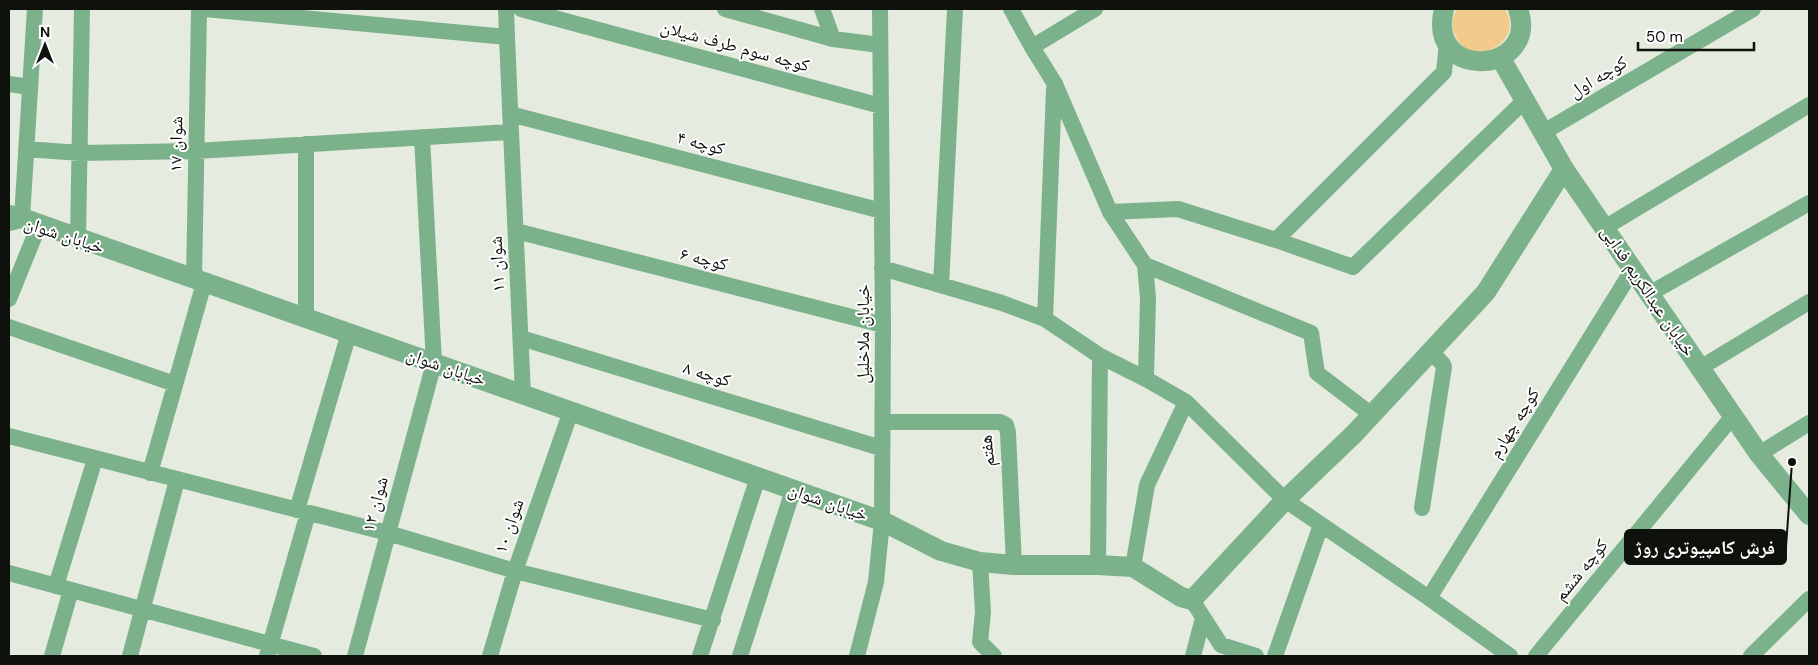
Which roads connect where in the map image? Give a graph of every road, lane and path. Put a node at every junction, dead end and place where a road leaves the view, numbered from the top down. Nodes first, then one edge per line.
1 (35, 9) edge
2 (82, 9) edge
3 (198, 9) edge
4 (206, 9) edge
5 (506, 9) edge
6 (521, 9) edge
7 (725, 9) edge
8 (822, 9) edge
9 (880, 9) edge
10 (955, 9) edge
11 (1011, 9) edge
12 (1095, 9) edge
13 (1444, 9) edge
14 (1518, 9) edge
15 (1752, 9) edge
16 (507, 37) junction
17 (833, 39) junction
18 (1447, 43) junction
19 (880, 45) junction
20 (1032, 47) junction
21 (1500, 57) junction
22 (9, 84) edge
23 (1055, 84) junction
24 (30, 87) junction
25 (1524, 101) junction
26 (1809, 105) edge
27 (881, 106) junction
28 (510, 114) junction
29 (511, 132) junction
30 (1542, 133) junction
31 (422, 137) junction
32 (306, 144) junction
33 (26, 149) junction
34 (196, 151) junction
35 (80, 153) junction
36 (1564, 169) junction
37 (1809, 203) edge
38 (882, 211) junction
39 (1110, 212) junction
40 (20, 219) edge
41 (1604, 228) junction
42 (516, 231) junction
43 (78, 238) junction
44 (1276, 240) junction
45 (1145, 265) junction
46 (882, 268) junction
47 (1633, 269) junction
48 (199, 281) junction
49 (941, 285) junction
50 (1649, 294) junction
51 (9, 299) edge
52 (1809, 302) edge
53 (306, 318) junction
54 (1046, 319) junction
55 (883, 325) junction
56 (9, 328) edge
57 (350, 334) junction
58 (520, 338) junction
59 (1431, 352) junction
60 (1100, 356) junction
61 (434, 362) junction
62 (1700, 368) junction
63 (1146, 378) junction
64 (175, 384) junction
65 (523, 394) junction
66 (1186, 402) junction
67 (571, 411) junction
68 (1372, 415) junction
69 (1733, 416) junction
70 (883, 422) junction
71 (1809, 423) edge
72 (9, 436) edge
73 (881, 448) junction
74 (1759, 454) junction
75 (95, 459) junction
76 (150, 472) junction
77 (758, 478) junction
78 (177, 480) junction
79 (793, 490) junction
80 (1285, 500) junction
81 (1422, 508) dead end
82 (302, 511) junction
83 (1809, 516) edge
84 (882, 521) junction
85 (1321, 525) junction
86 (388, 533) junction
87 (980, 562) junction
88 (1014, 564) junction
89 (1098, 564) junction
90 (1133, 567) junction
91 (515, 572) junction
92 (9, 573) edge
93 (64, 588) junction
94 (1429, 598) junction
95 (1809, 599) edge
96 (1192, 600) junction
97 (142, 610) junction
98 (1204, 618) junction
99 (713, 620) junction
100 (979, 649) edge
101 (269, 650) edge
102 (52, 656) edge
103 (130, 656) edge
104 (314, 656) edge
105 (354, 656) edge
106 (490, 656) edge
107 (700, 656) edge
108 (740, 656) edge
109 (857, 656) edge
110 (994, 656) edge
111 (1193, 656) edge
112 (1256, 656) edge
113 (1275, 656) edge
114 (1510, 656) edge
115 (1536, 656) edge
116 (1751, 656) edge

1 - 24 street
2 - 35 street
3 - 34 street, شوان ۱۷
4 - 16 street
5 - 16 street, شوان ۱۱
6 - 27 street, کوچه سوم طرف شیلان
7 - 17 street
8 - 17 street
9 - 19 street, خیابان ملاخلیل
10 - 49 street
11 - 20 street
12 - 20 street
13 - 18 street
14 - 21 street
15 - 30 street, کوچه اول
16 - 28 street, شوان ۱۱
17 - 19 street
18 - 21 street
18 - 44 street
19 - 27 street, خیابان ملاخلیل
20 - 23 street
21 - 25 street, خیابان عبدالکریم فدایی
22 - 24 street
23 - 39 street
23 - 54 street
24 - 33 street
25 - 30 street, خیابان عبدالکریم فدایی
25 - 44 street
26 - 41 street
27 - 38 street, خیابان ملاخلیل
28 - 29 street, شوان ۱۱
28 - 38 street, کوچه ۴
29 - 31 street
29 - 42 street, شوان ۱۱
30 - 36 street, خیابان عبدالکریم فدایی
31 - 32 street
31 - 61 street, شوان ۱۲
32 - 34 street
32 - 53 street
33 - 35 street
33 - 40 street
34 - 35 street
34 - 48 street, شوان ۱۷
35 - 43 street
36 - 41 street, خیابان عبدالکریم فدایی
36 - 59 street
37 - 50 street
38 - 46 street, خیابان ملاخلیل
39 - 44 street
39 - 45 street
40 - 43 street, خیابان شوان
40 - 51 street
41 - 47 street, خیابان عبدالکریم فدایی
42 - 55 street, کوچه ۶
42 - 58 street, شوان ۱۱
43 - 48 street, خیابان شوان
45 - 63 street
45 - 68 street
46 - 49 street
46 - 55 street, خیابان ملاخلیل
47 - 50 street, خیابان عبدالکریم فدایی
47 - 94 street, کوچه چهارم
48 - 53 street, خیابان شوان
48 - 64 street, شوان ۱۷
49 - 54 street
50 - 62 street, خیابان عبدالکریم فدایی
52 - 62 street
53 - 57 street, خیابان شوان
54 - 60 street
55 - 70 street, خیابان ملاخلیل
56 - 64 street
57 - 61 street, خیابان شوان
57 - 82 street
58 - 65 street, شوان ۱۱
58 - 73 street, کوچه ۸
59 - 68 street
59 - 81 street
60 - 63 street
60 - 89 street
61 - 65 street, خیابان شوان
61 - 86 street, شوان ۱۲
62 - 69 street, خیابان عبدالکریم فدایی
63 - 66 street
64 - 76 street, شوان ۱۷
65 - 67 street, خیابان شوان
66 - 80 street
66 - 90 street
67 - 77 street, خیابان شوان
67 - 91 street, شوان ۱۰
68 - 80 street
69 - 74 street, خیابان عبدالکریم فدایی
69 - 115 street, کوچه ششم
70 - 73 street, خیابان ملاخلیل
70 - 88 street, هفتم
71 - 74 street
72 - 75 street
73 - 84 street, خیابان ملاخلیل
74 - 83 street, خیابان عبدالکریم فدایی
75 - 76 street
75 - 93 street
76 - 78 street
77 - 79 street, خیابان شوان
77 - 99 street
78 - 82 street
78 - 97 street
79 - 84 street, خیابان شوان
79 - 108 street
80 - 85 street
80 - 96 street
82 - 86 street
82 - 101 street
84 - 87 street, خیابان شوان
84 - 109 street, خیابان ملاخلیل
85 - 94 street
85 - 113 street
86 - 91 street
86 - 105 street, شوان ۱۲
87 - 88 street, خیابان شوان
87 - 100 street
88 - 89 street, خیابان شوان
89 - 90 street, خیابان شوان
90 - 96 street
91 - 99 street
91 - 106 street, شوان ۱۰
92 - 93 street
93 - 97 street
93 - 102 street
94 - 114 street
95 - 116 street
96 - 98 street
97 - 101 street
97 - 103 street
98 - 111 street
98 - 112 street
99 - 107 street
100 - 110 street
101 - 104 street

